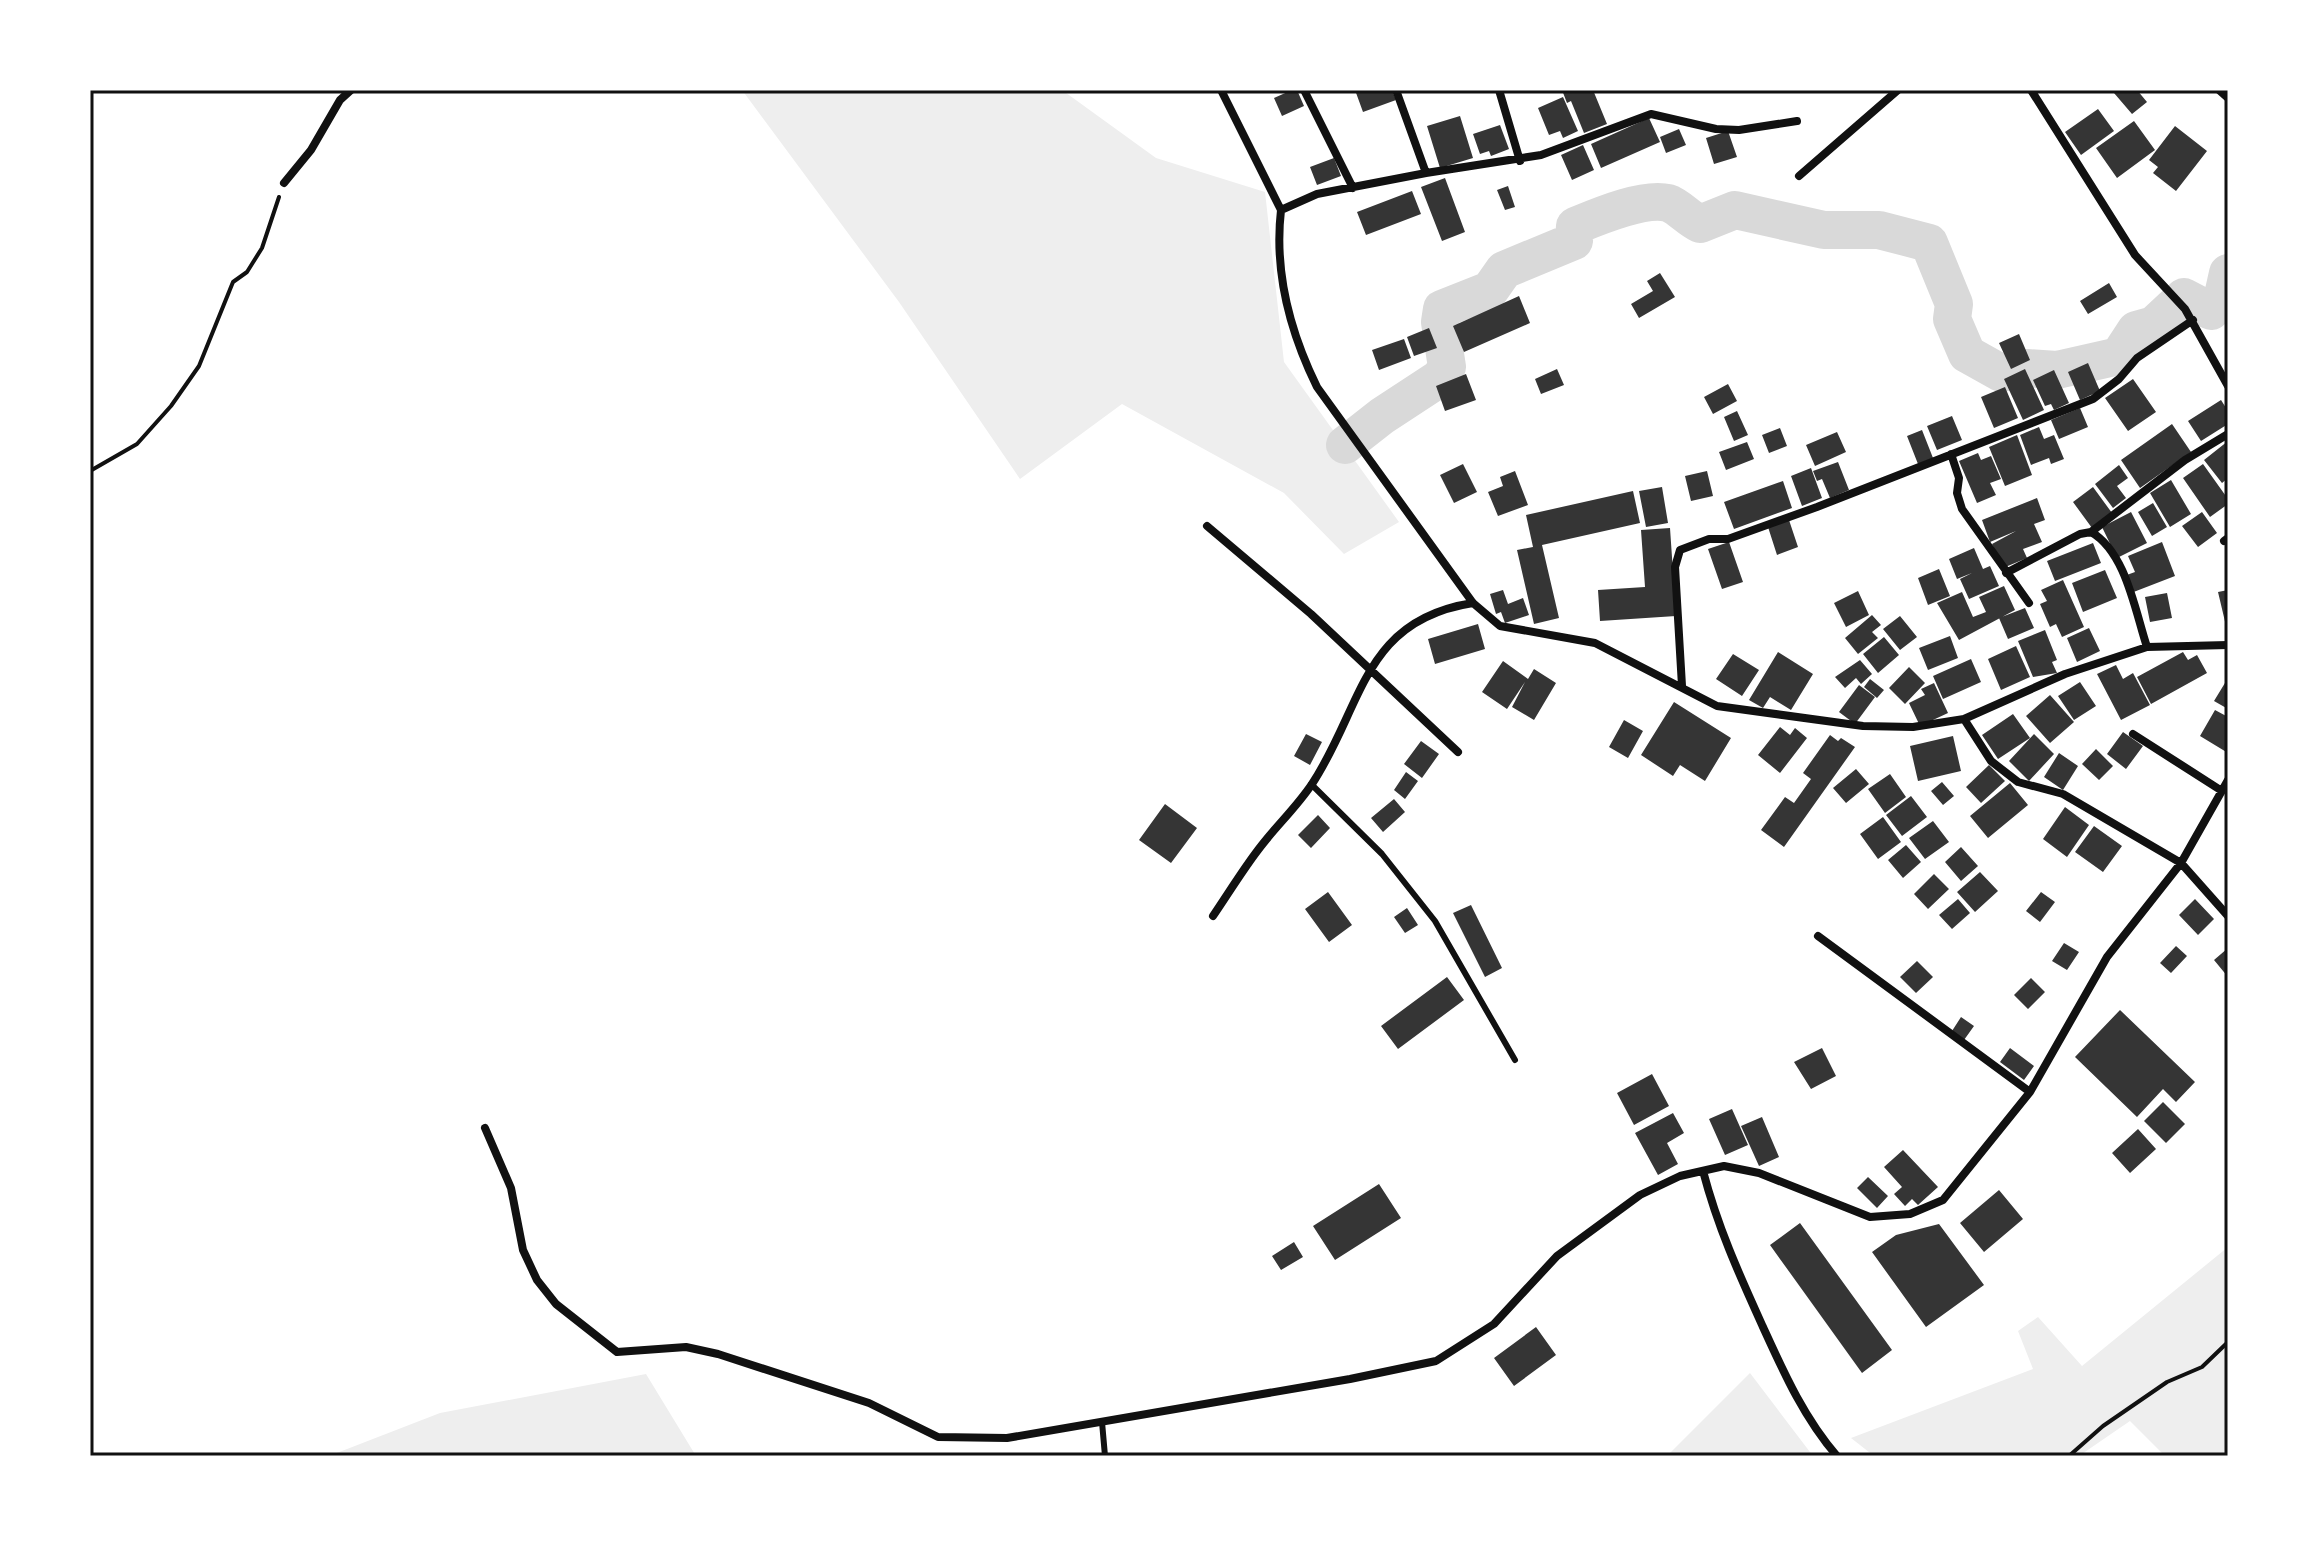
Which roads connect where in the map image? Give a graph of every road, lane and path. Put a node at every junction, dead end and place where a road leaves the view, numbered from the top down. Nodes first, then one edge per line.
1 (351, 90) edge
2 (1221, 90) edge
3 (1304, 90) edge
4 (1396, 90) edge
5 (1499, 90) edge
6 (1898, 90) edge
7 (2219, 90) edge
8 (2036, 92) edge
9 (2228, 98) edge
10 (1797, 121) dead end
11 (1520, 161) junction
12 (1426, 173) junction
13 (1799, 176) dead end
14 (284, 183) joint
15 (1353, 188) junction
16 (1281, 210) junction
17 (2193, 320) junction
18 (2228, 386) edge
19 (2228, 434) edge
20 (1951, 454) junction
21 (90, 471) edge
22 (1207, 526) dead end
23 (2091, 532) junction
24 (2006, 573) junction
25 (1473, 603) junction
26 (2029, 603) dead end
27 (2228, 645) edge
28 (2147, 647) junction
29 (1371, 669) junction
30 (1682, 686) junction
31 (1964, 719) junction
32 (2133, 734) dead end
33 (1458, 752) dead end
34 (2228, 780) edge
35 (1311, 784) junction
36 (2222, 791) junction
37 (2181, 863) junction
38 (1213, 916) dead end
39 (2228, 916) edge
40 (1818, 936) dead end
41 (1515, 1060) dead end
42 (2030, 1092) junction
43 (485, 1128) dead end
44 (1703, 1171) junction
45 (2228, 1342) edge
46 (1102, 1422) junction
47 (1105, 1456) edge
48 (1837, 1456) edge
49 (2069, 1456) edge

1 - 14 street
2 - 16 street
3 - 15 street
4 - 12 street
5 - 11 street
6 - 13 street
7 - 9 street
8 - 17 street
10 - 11 street
11 - 12 street
12 - 15 street
14 - 21 path
15 - 16 street
16 - 25 street
17 - 18 street
17 - 20 street
19 - 23 street
20 - 24 street
20 - 30 street
22 - 29 street
23 - 24 street
23 - 28 street
24 - 26 street
25 - 29 street
25 - 30 street
27 - 28 street
28 - 31 street
29 - 33 street
29 - 35 street
30 - 31 street
31 - 37 street
32 - 36 street
34 - 36 street
35 - 38 street
35 - 41 lane
36 - 37 street
37 - 39 street
37 - 42 street
40 - 42 street
42 - 44 street
43 - 46 street
44 - 46 street
44 - 48 street
45 - 49 path
46 - 47 lane

